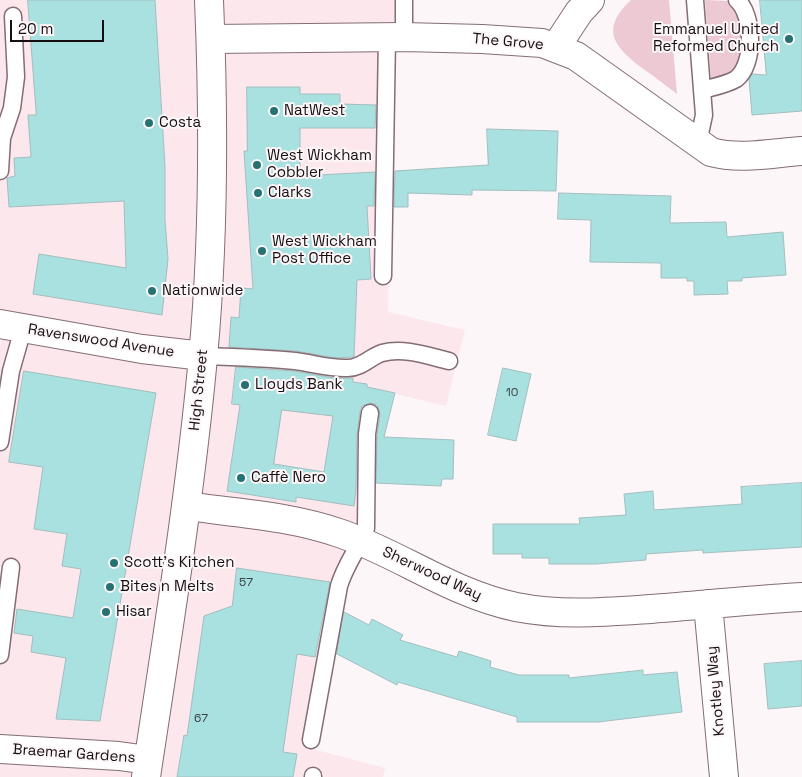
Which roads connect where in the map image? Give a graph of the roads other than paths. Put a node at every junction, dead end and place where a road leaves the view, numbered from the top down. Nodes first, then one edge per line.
1 (209, 0) edge
2 (404, 0) edge
3 (590, 0) edge
4 (695, 0) edge
5 (737, 0) edge
6 (13, 16) dead end
7 (396, 37) junction
8 (211, 39) junction
9 (556, 47) junction
10 (702, 90) junction
11 (698, 143) junction
12 (802, 151) edge
13 (0, 171) edge
14 (383, 276) dead end
15 (11, 326) edge
16 (203, 356) junction
17 (449, 361) dead end
18 (370, 413) dead end
19 (0, 442) edge
20 (186, 506) junction
21 (361, 541) junction
22 (11, 567) dead end
23 (802, 597) edge
24 (708, 604) junction
25 (0, 655) edge
26 (311, 740) dead end
27 (0, 748) edge
28 (147, 768) edge
29 (724, 777) edge

1 - 8 main road, High Street
2 - 7 lane
3 - 9 main road
4 - 10 lane
5 - 10 lane
6 - 13 lane
7 - 8 main road, The Grove
7 - 9 main road, The Grove
7 - 14 lane
8 - 16 main road, High Street
9 - 11 main road, The Grove
10 - 11 lane
11 - 12 main road, The Grove
15 - 16 main road, Ravenswood Avenue
15 - 19 lane
16 - 17 lane
16 - 20 main road, High Street
18 - 21 lane
20 - 21 main road, Sherwood Way
20 - 28 main road, High Street
21 - 24 main road, Sherwood Way
21 - 26 lane
22 - 25 lane
23 - 24 main road, Sherwood Way
24 - 29 main road, Knotley Way
27 - 28 main road, Braemar Gardens

